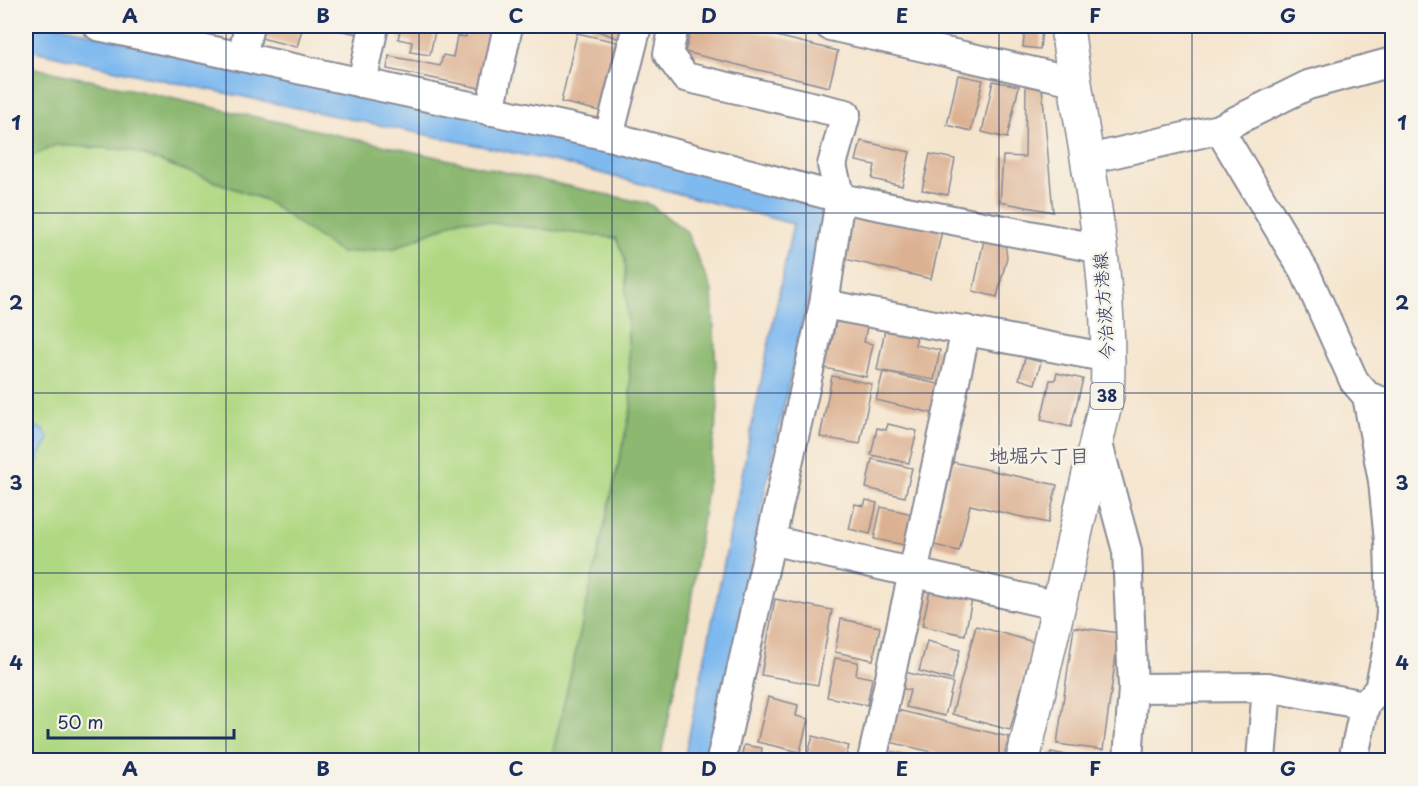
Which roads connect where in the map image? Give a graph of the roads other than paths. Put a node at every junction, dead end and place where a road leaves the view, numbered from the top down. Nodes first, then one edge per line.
1 (249, 26) edge
2 (374, 26) edge
3 (508, 26) edge
4 (637, 26) edge
5 (674, 26) edge
6 (830, 26) edge
7 (1067, 26) edge
8 (111, 27) edge
9 (242, 57) junction
10 (1392, 62) edge
11 (1074, 81) junction
12 (362, 83) junction
13 (490, 111) junction
14 (1219, 129) junction
15 (609, 136) junction
16 (1089, 159) junction
17 (840, 198) junction
18 (1101, 249) junction
19 (824, 304) junction
20 (966, 330) junction
21 (1109, 358) junction
22 (1380, 401) edge
23 (1098, 444) junction
24 (770, 540) junction
25 (914, 571) junction
26 (1059, 606) junction
27 (1267, 687) junction
28 (1133, 688) junction
29 (1379, 695) edge
30 (721, 760) edge
31 (872, 760) edge
32 (1023, 760) edge
33 (1128, 760) edge
34 (1261, 760) edge
35 (1353, 760) edge

1 - 9 street
2 - 12 street
3 - 13 street
4 - 15 street
5 - 17 street
6 - 11 street
7 - 11 main road, 今治波方港線 / 38
8 - 9 street
9 - 12 street
10 - 14 street
11 - 16 main road, 今治波方港線 / 38
12 - 13 street
13 - 15 street
14 - 16 street
14 - 22 street
15 - 17 street
16 - 18 main road, 今治波方港線 / 38
17 - 18 street
17 - 19 street
18 - 21 main road, 今治波方港線 / 38
19 - 20 street
19 - 24 street
20 - 21 street
20 - 25 street
21 - 23 main road, 今治波方港線 / 38
22 - 29 street
23 - 26 main road, 今治波方港線 / 38
23 - 28 street
24 - 25 street
24 - 30 street
25 - 26 street
25 - 31 street
26 - 32 main road, 今治波方港線 / 38
27 - 28 street
27 - 29 street
27 - 34 street
28 - 33 street
29 - 35 street

